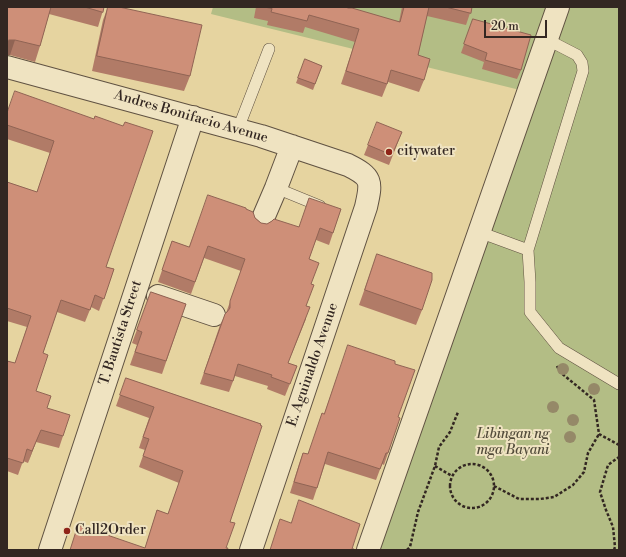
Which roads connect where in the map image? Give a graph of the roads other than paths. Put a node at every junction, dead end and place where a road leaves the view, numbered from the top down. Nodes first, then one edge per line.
1 (558, 7) edge
2 (546, 39) junction
3 (269, 49) dead end
4 (8, 70) edge
5 (193, 116) junction
6 (238, 129) junction
7 (292, 146) junction
8 (369, 180) joint
9 (276, 188) junction
10 (328, 210) edge
11 (261, 223) edge
12 (480, 232) junction
13 (528, 250) junction
14 (136, 288) junction
15 (214, 315) dead end
16 (619, 384) edge
17 (50, 550) edge
18 (251, 550) edge
19 (368, 550) edge

1 - 2 street
2 - 12 street
2 - 13 lane
3 - 6 lane
4 - 5 street, Andres Bonifacio Avenue
5 - 6 street, Andres Bonifacio Avenue
5 - 14 street, T. Bautista Street
6 - 7 street, Andres Bonifacio Avenue
7 - 8 street, Andres Bonifacio Avenue
7 - 9 street
8 - 18 street, E. Aguinaldo Avenue
9 - 10 lane
9 - 11 street
12 - 13 lane
12 - 19 street
13 - 16 lane
14 - 15 street
14 - 17 street, T. Bautista Street

